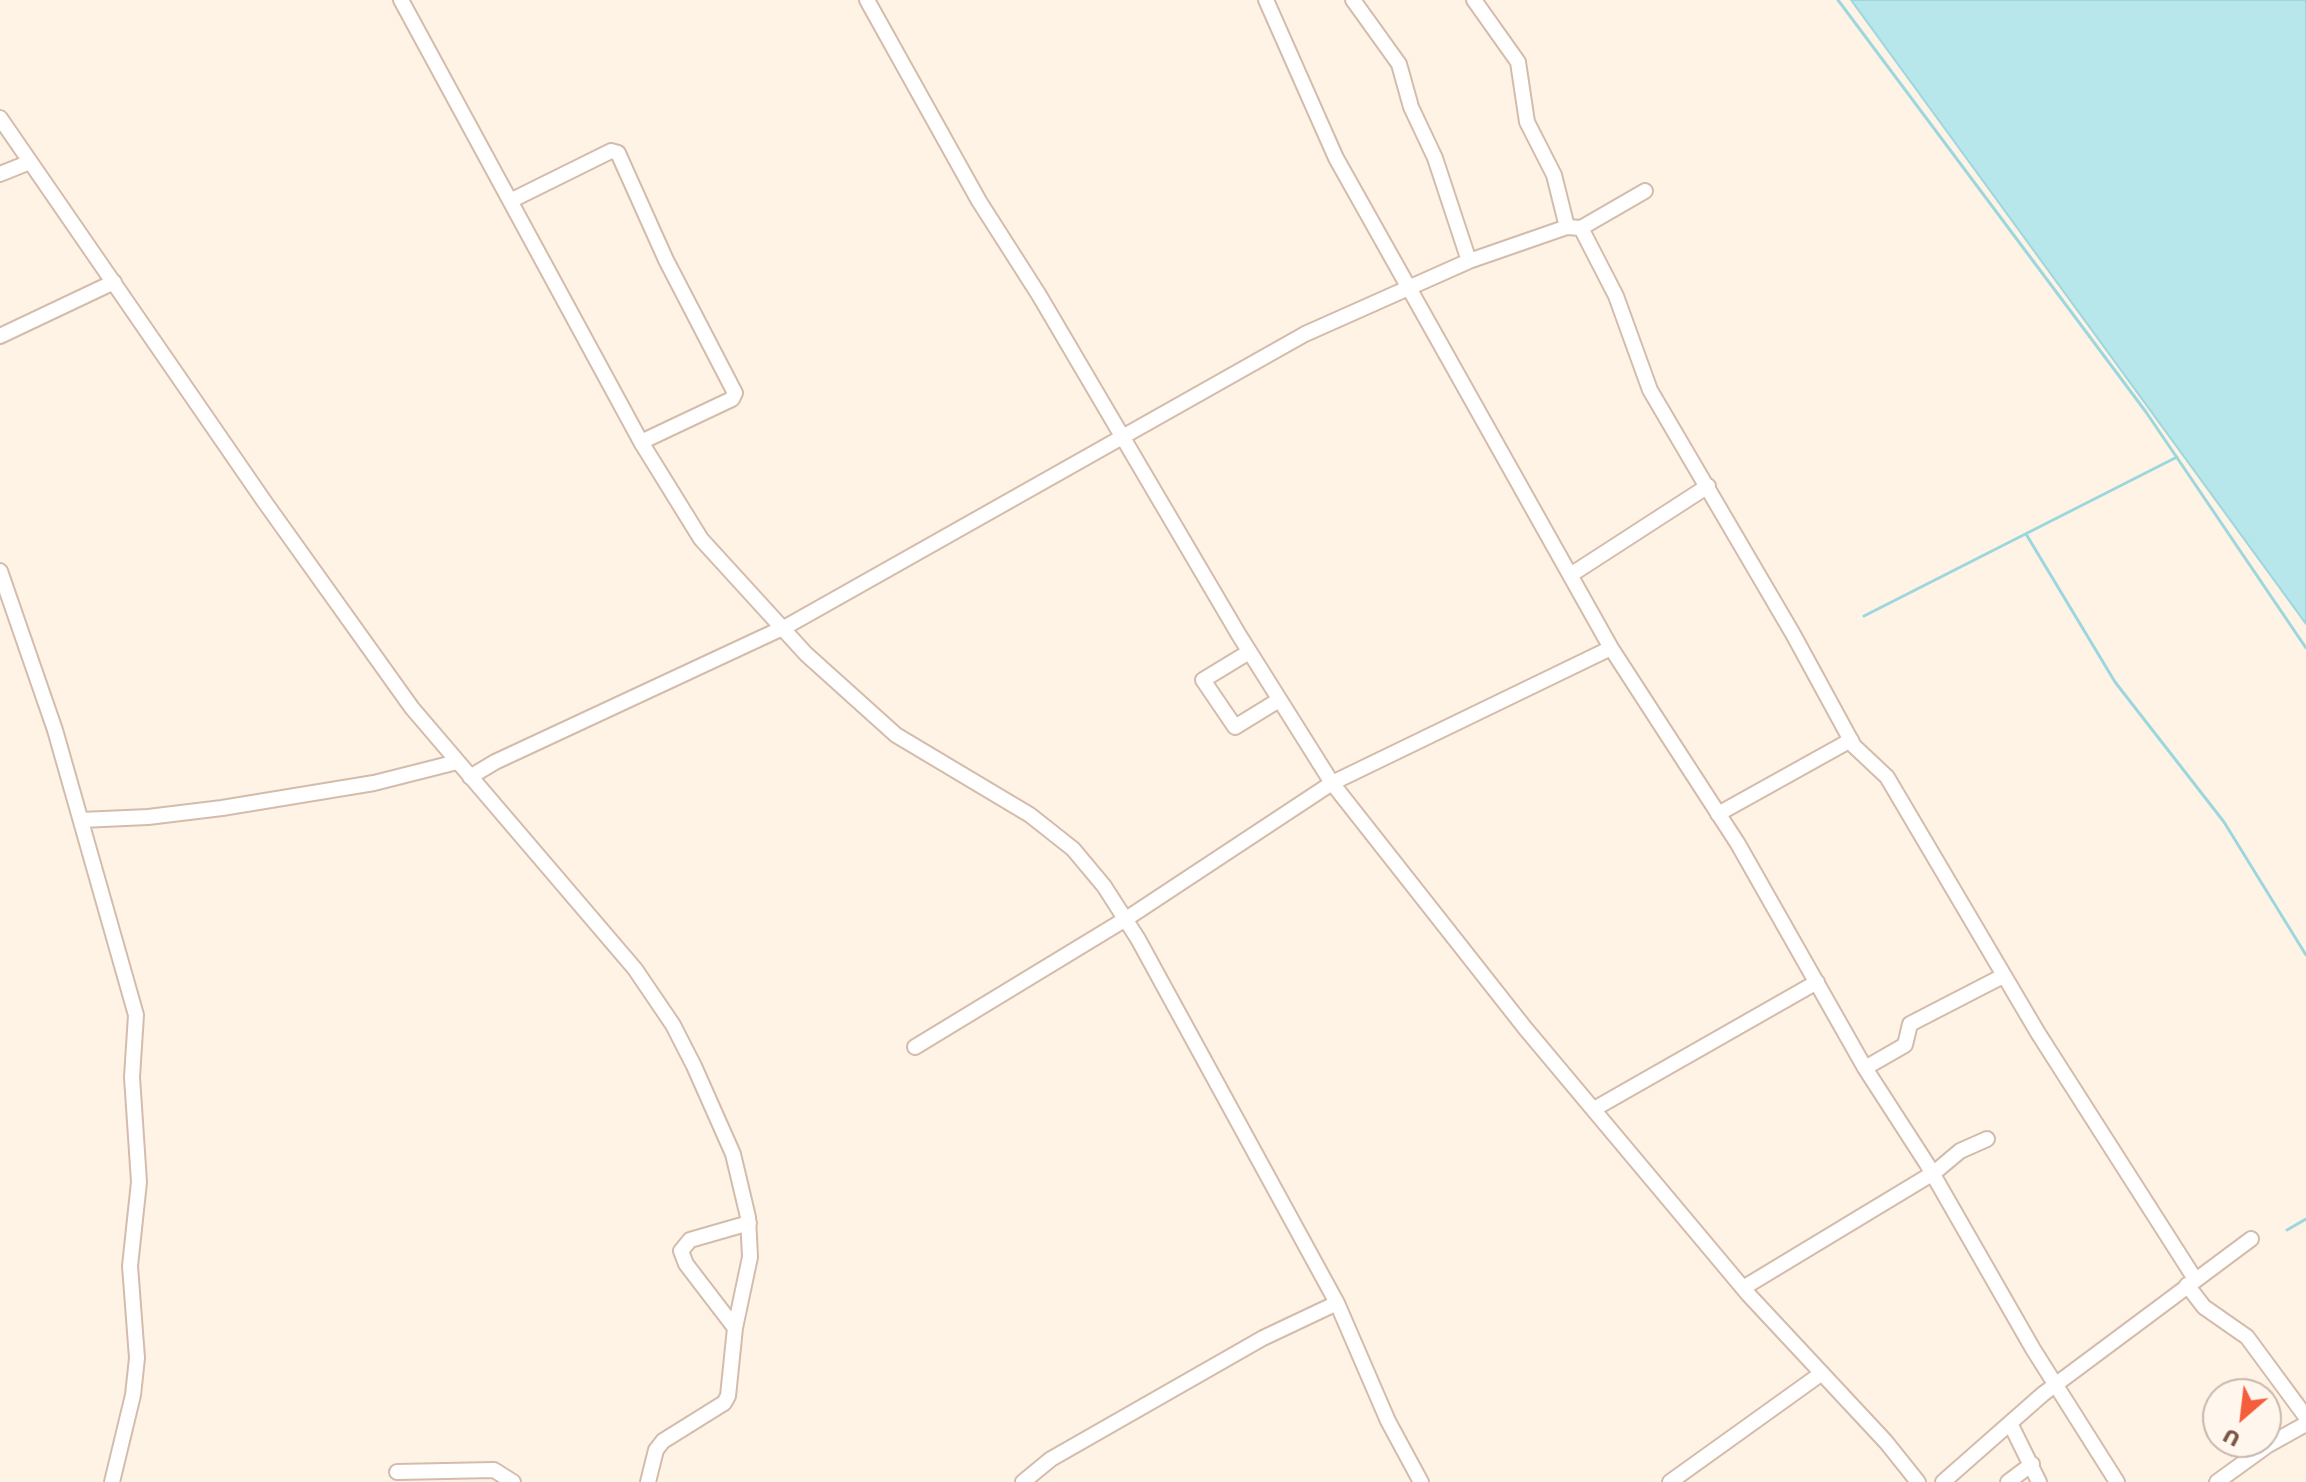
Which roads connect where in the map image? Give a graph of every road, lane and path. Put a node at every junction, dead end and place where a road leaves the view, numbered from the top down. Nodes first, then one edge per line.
1 (401, 0) edge
2 (867, 0) edge
3 (1266, 0) edge
4 (1353, 0) edge
5 (1474, 0) edge
6 (0, 118) edge
7 (30, 162) junction
8 (0, 174) edge
9 (1645, 191) dead end
10 (510, 201) junction
11 (1574, 228) junction
12 (1469, 261) junction
13 (114, 282) junction
14 (1407, 286) junction
15 (0, 336) edge
16 (1121, 439) junction
17 (641, 442) junction
18 (1708, 486) junction
19 (0, 571) edge
20 (1572, 574) junction
21 (783, 628) junction
22 (1611, 648) junction
23 (1249, 652) junction
24 (1279, 700) junction
25 (1851, 740) junction
26 (457, 762) junction
27 (470, 777) junction
28 (1332, 783) junction
29 (1718, 814) junction
30 (81, 820) junction
31 (1126, 919) junction
32 (2003, 976) junction
33 (1817, 982) junction
34 (915, 1047) dead end
35 (1865, 1068) junction
36 (1594, 1109) junction
37 (1987, 1139) dead end
38 (1933, 1174) junction
39 (749, 1223) junction
40 (2251, 1239) dead end
41 (2191, 1282) junction
42 (1743, 1288) junction
43 (1337, 1303) junction
44 (735, 1328) junction
45 (1822, 1373) junction
46 (2056, 1385) junction
47 (2306, 1417) edge
48 (2010, 1423) junction
49 (2306, 1424) edge
50 (2032, 1464) junction
51 (397, 1472) dead end
52 (112, 1482) edge
53 (513, 1482) edge
54 (648, 1482) edge
55 (1023, 1482) edge
56 (1421, 1482) edge
57 (1670, 1482) edge
58 (1918, 1482) edge
59 (1943, 1482) edge
60 (2008, 1482) edge
61 (2039, 1482) edge
62 (2117, 1482) edge
63 (2217, 1482) edge

1 - 10 street
2 - 16 street
3 - 14 street
4 - 12 street
5 - 11 street
6 - 7 street
7 - 8 street
7 - 13 street
9 - 11 street
10 - 17 street
10 - 17 street
11 - 12 street
11 - 18 street
12 - 14 street
13 - 15 street
13 - 26 street
14 - 16 street
14 - 20 street
16 - 21 street
16 - 23 street
17 - 21 street
18 - 20 street
18 - 25 street
19 - 30 street
20 - 22 street
21 - 27 street
21 - 31 street
22 - 28 street
22 - 29 street
23 - 24 street
23 - 24 street
24 - 28 street
25 - 29 street
25 - 32 street
26 - 27 street
26 - 30 street
27 - 39 street
28 - 31 street
28 - 36 street
29 - 33 street
30 - 52 street
31 - 34 street
31 - 43 street
32 - 35 street
32 - 41 street
33 - 35 street
33 - 36 street
35 - 38 street
36 - 42 street
37 - 38 street
38 - 42 street
38 - 46 street
39 - 44 street
39 - 44 street
40 - 41 street
41 - 46 street
41 - 47 street
42 - 45 street
43 - 55 street
43 - 56 street
44 - 54 street
45 - 57 street
45 - 58 street
46 - 48 street
46 - 62 street
48 - 50 street
48 - 59 street
49 - 63 street
50 - 60 street
50 - 61 street
51 - 53 street

